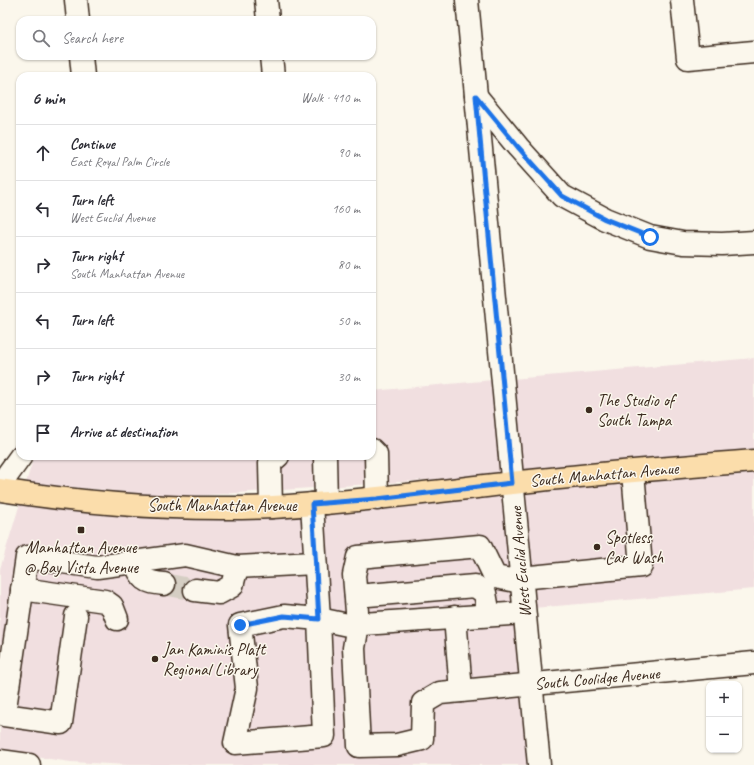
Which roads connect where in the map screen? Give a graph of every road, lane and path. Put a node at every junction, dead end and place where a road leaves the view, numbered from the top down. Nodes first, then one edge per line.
1 (76, 0) edge
2 (266, 0) edge
3 (467, 0) edge
4 (682, 0) edge
5 (78, 16) edge
6 (268, 16) edge
7 (754, 52) edge
8 (81, 60) edge
9 (271, 60) edge
10 (83, 72) edge
11 (273, 72) edge
12 (476, 96) junction
13 (754, 242) edge
14 (376, 454) edge
15 (18, 460) edge
16 (273, 460) edge
17 (324, 460) edge
18 (754, 461) edge
19 (633, 472) junction
20 (512, 483) junction
21 (0, 485) edge
22 (0, 490) edge
23 (377, 499) junction
24 (319, 504) junction
25 (271, 507) junction
26 (134, 561) junction
27 (316, 563) junction
28 (237, 567) junction
29 (521, 580) junction
30 (164, 584) tunnel mouth
31 (22, 589) junction
32 (195, 590) tunnel mouth
33 (356, 596) junction
34 (524, 613) junction
35 (489, 615) junction
36 (76, 616) dead end
37 (455, 617) junction
38 (117, 619) dead end
39 (319, 619) junction
40 (358, 624) junction
41 (754, 663) edge
42 (5, 673) edge
43 (531, 684) junction
44 (462, 691) junction
45 (0, 761) edge
46 (30, 765) edge
47 (539, 765) edge

1 - 5 street
2 - 6 street
3 - 12 street, West Euclid Avenue
4 - 7 street
8 - 10 street
9 - 11 street
12 - 13 street
12 - 20 street, West Euclid Avenue
14 - 23 street
15 - 21 street
16 - 25 street
17 - 24 street
18 - 19 main road, South Manhattan Avenue
19 - 20 main road, South Manhattan Avenue
19 - 29 street
20 - 23 main road, South Manhattan Avenue
20 - 29 street, West Euclid Avenue
22 - 25 main road, South Manhattan Avenue
23 - 24 main road, South Manhattan Avenue
24 - 25 main road, South Manhattan Avenue
24 - 27 street
26 - 28 street
26 - 30 street
26 - 31 street
27 - 28 street
27 - 39 street
28 - 32 street
29 - 33 street
29 - 34 street, West Euclid Avenue
31 - 38 street
31 - 42 street
33 - 35 street
33 - 40 street
34 - 35 street
34 - 43 street, West Euclid Avenue
35 - 37 street
36 - 42 street
37 - 40 street
37 - 44 street
39 - 39 street
39 - 40 street
40 - 44 street, South Coolidge Avenue
41 - 43 street, South Coolidge Avenue
43 - 44 street, South Coolidge Avenue
43 - 47 street, West Euclid Avenue
45 - 46 street

